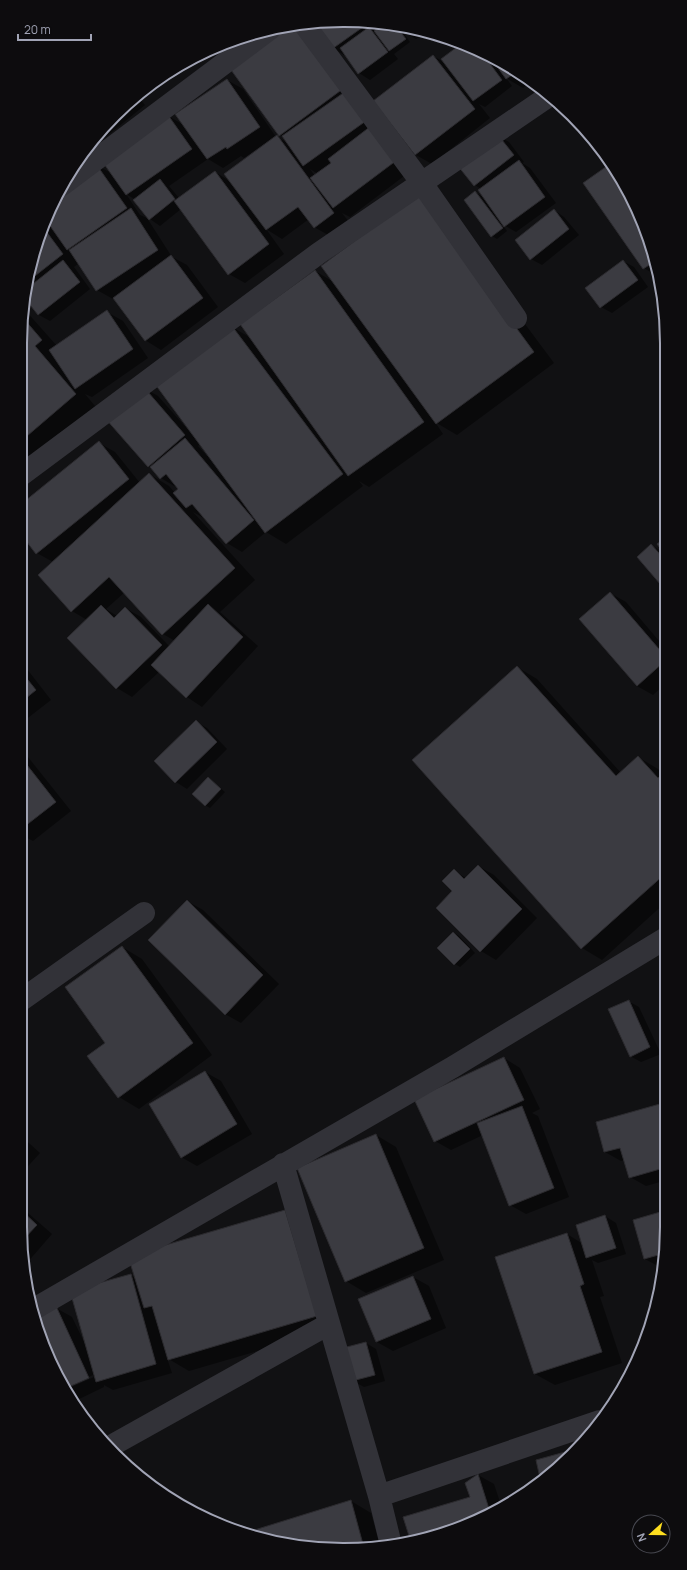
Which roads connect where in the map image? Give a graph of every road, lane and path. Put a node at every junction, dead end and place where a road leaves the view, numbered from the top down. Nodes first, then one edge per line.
1 (308, 29) edge
2 (255, 40) edge
3 (544, 99) edge
4 (76, 175) edge
5 (421, 182) junction
6 (516, 318) dead end
7 (27, 471) edge
8 (144, 913) dead end
9 (660, 942) edge
10 (27, 996) edge
11 (283, 1164) junction
12 (38, 1307) edge
13 (329, 1324) junction
14 (590, 1424) edge
15 (114, 1444) edge
16 (379, 1496) junction
17 (390, 1539) edge

1 - 5 street
2 - 4 street
3 - 5 street
5 - 6 street
5 - 7 street
8 - 10 street
9 - 11 street
11 - 12 street
11 - 13 street
13 - 15 street
13 - 16 street
14 - 16 street
16 - 17 street

